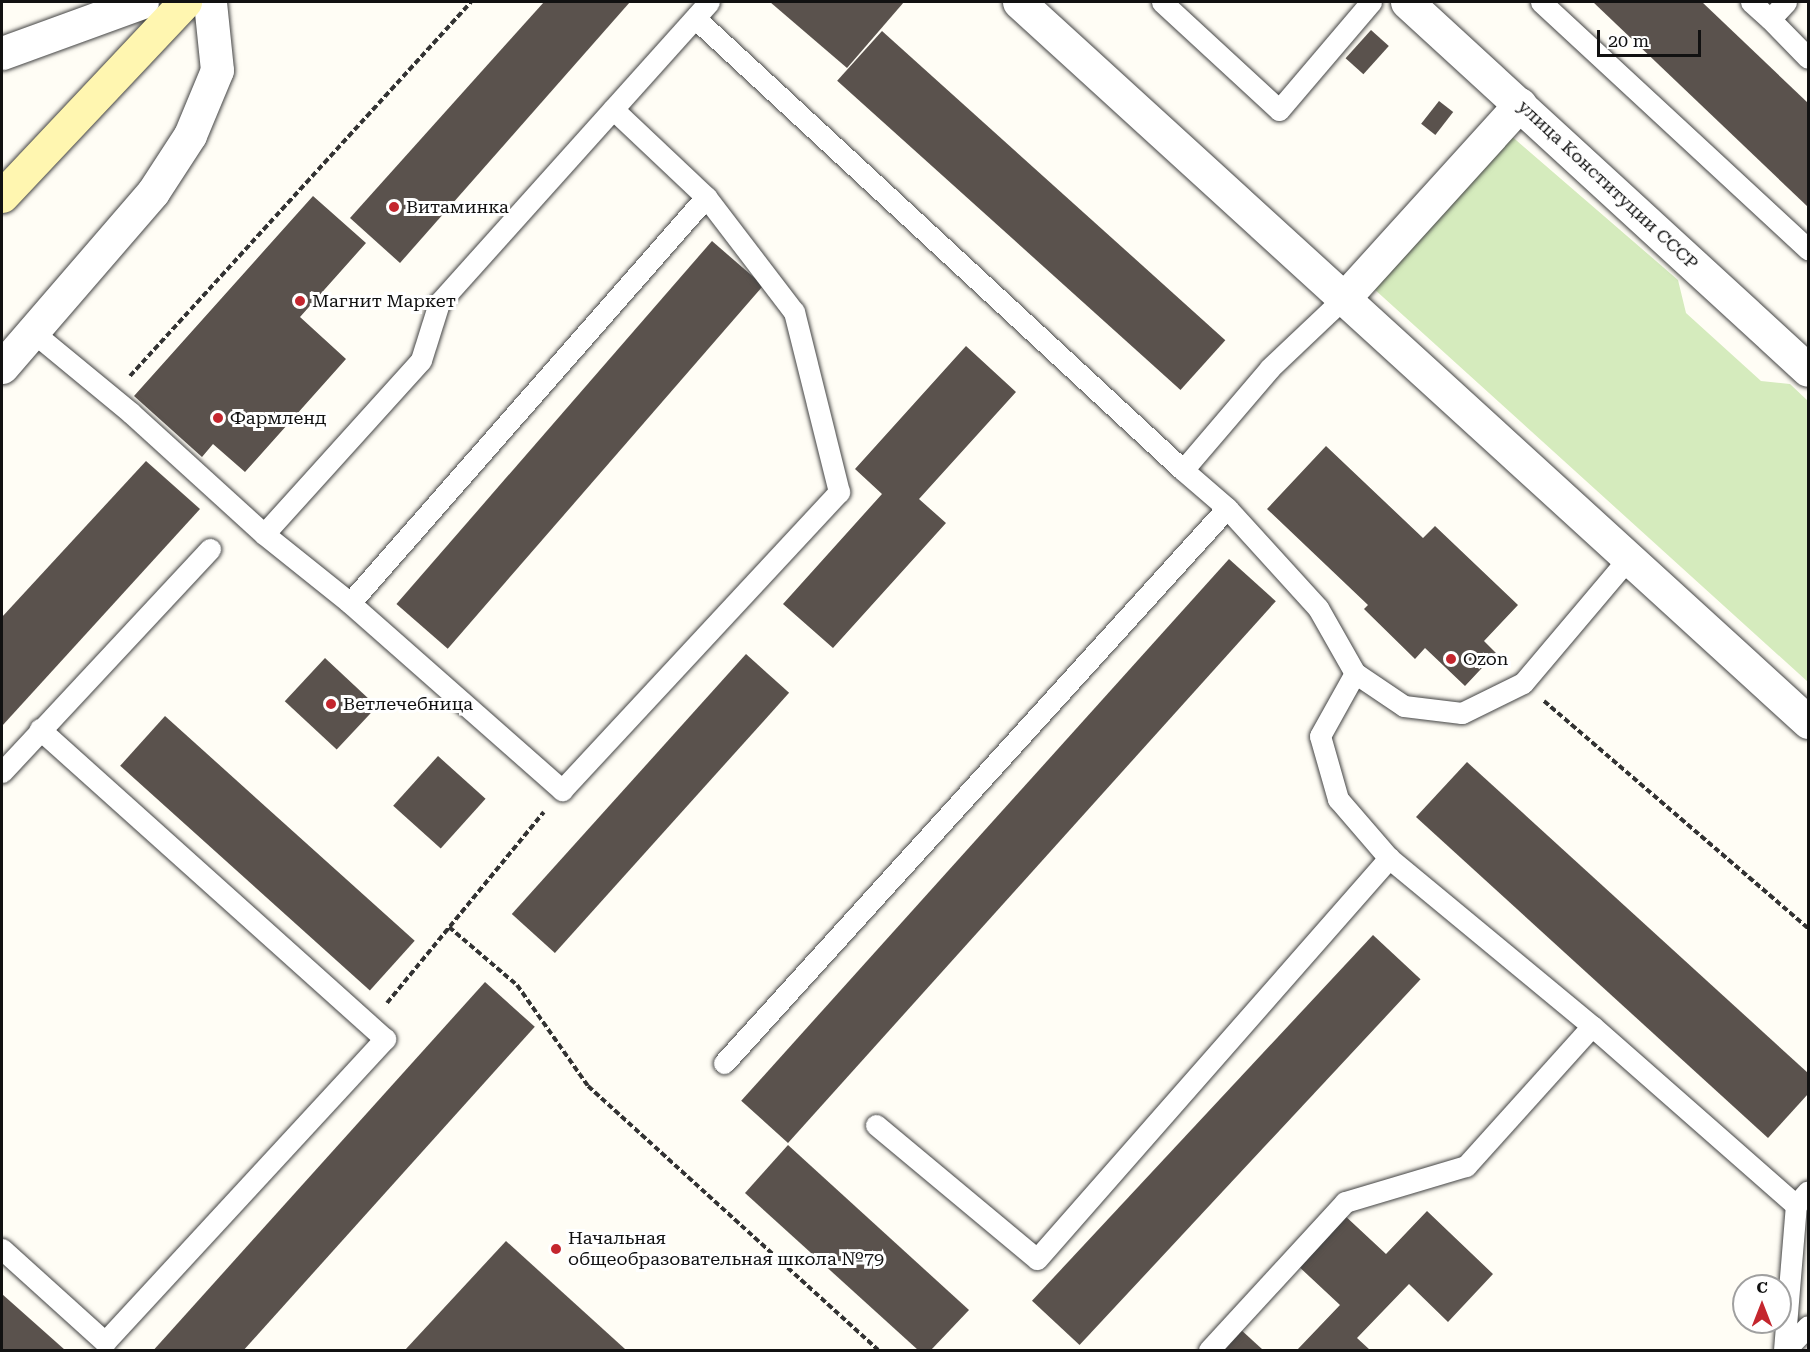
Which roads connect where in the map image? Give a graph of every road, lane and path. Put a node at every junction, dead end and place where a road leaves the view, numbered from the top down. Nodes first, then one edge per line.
1 (142, 2) edge
2 (185, 2) edge
3 (210, 2) edge
4 (471, 2) edge
5 (710, 2) edge
6 (1019, 2) edge
7 (1162, 2) edge
8 (1371, 2) edge
9 (1541, 2) edge
10 (1752, 2) edge
11 (1786, 2) edge
12 (1416, 4) edge
13 (694, 18) junction
14 (1770, 19) junction
15 (2, 53) edge
16 (1809, 58) edge
17 (1520, 104) junction
18 (613, 109) junction
19 (2, 196) edge
20 (706, 197) junction
21 (1809, 249) edge
22 (1346, 296) junction
23 (33, 333) junction
24 (2, 367) edge
25 (1809, 370) edge
26 (111, 396) junction
27 (1184, 470) junction
28 (1227, 508) junction
29 (264, 534) junction
30 (210, 549) dead end
31 (1627, 560) junction
32 (350, 603) junction
33 (1355, 673) junction
34 (1523, 683) junction
35 (1809, 722) edge
36 (40, 729) junction
37 (2, 772) edge
38 (562, 790) junction
39 (1389, 858) junction
40 (449, 927) junction
41 (1809, 928) edge
42 (370, 1024) junction
43 (1592, 1026) junction
44 (724, 1063) dead end
45 (876, 1125) dead end
46 (1802, 1198) edge
47 (2, 1249) edge
48 (1809, 1326) edge
49 (107, 1346) edge
50 (879, 1350) edge
51 (1209, 1350) edge
52 (1785, 1350) edge

1 - 15 street
2 - 19 main road
3 - 23 street
4 - 26 path
5 - 13 lane
6 - 22 street
7 - 8 lane
9 - 21 lane
10 - 14 lane
11 - 14 lane
12 - 17 street, улица Конституции СССР
13 - 18 lane
13 - 27 lane
14 - 16 lane
17 - 22 street
17 - 25 street, улица Конституции СССР
18 - 20 lane
18 - 29 lane
20 - 32 lane
20 - 38 lane
22 - 27 lane
22 - 31 street
23 - 24 street
23 - 26 lane
26 - 29 lane
27 - 28 lane
28 - 33 lane
28 - 44 lane
29 - 32 lane
30 - 36 lane
31 - 34 lane
31 - 35 street
32 - 38 lane
33 - 34 lane
33 - 39 lane
34 - 41 path
36 - 37 lane
36 - 42 lane
38 - 40 path
39 - 43 lane
39 - 45 lane
40 - 42 path
40 - 50 path
42 - 49 lane
43 - 46 lane
43 - 51 lane
46 - 52 lane
47 - 49 lane
48 - 52 lane

